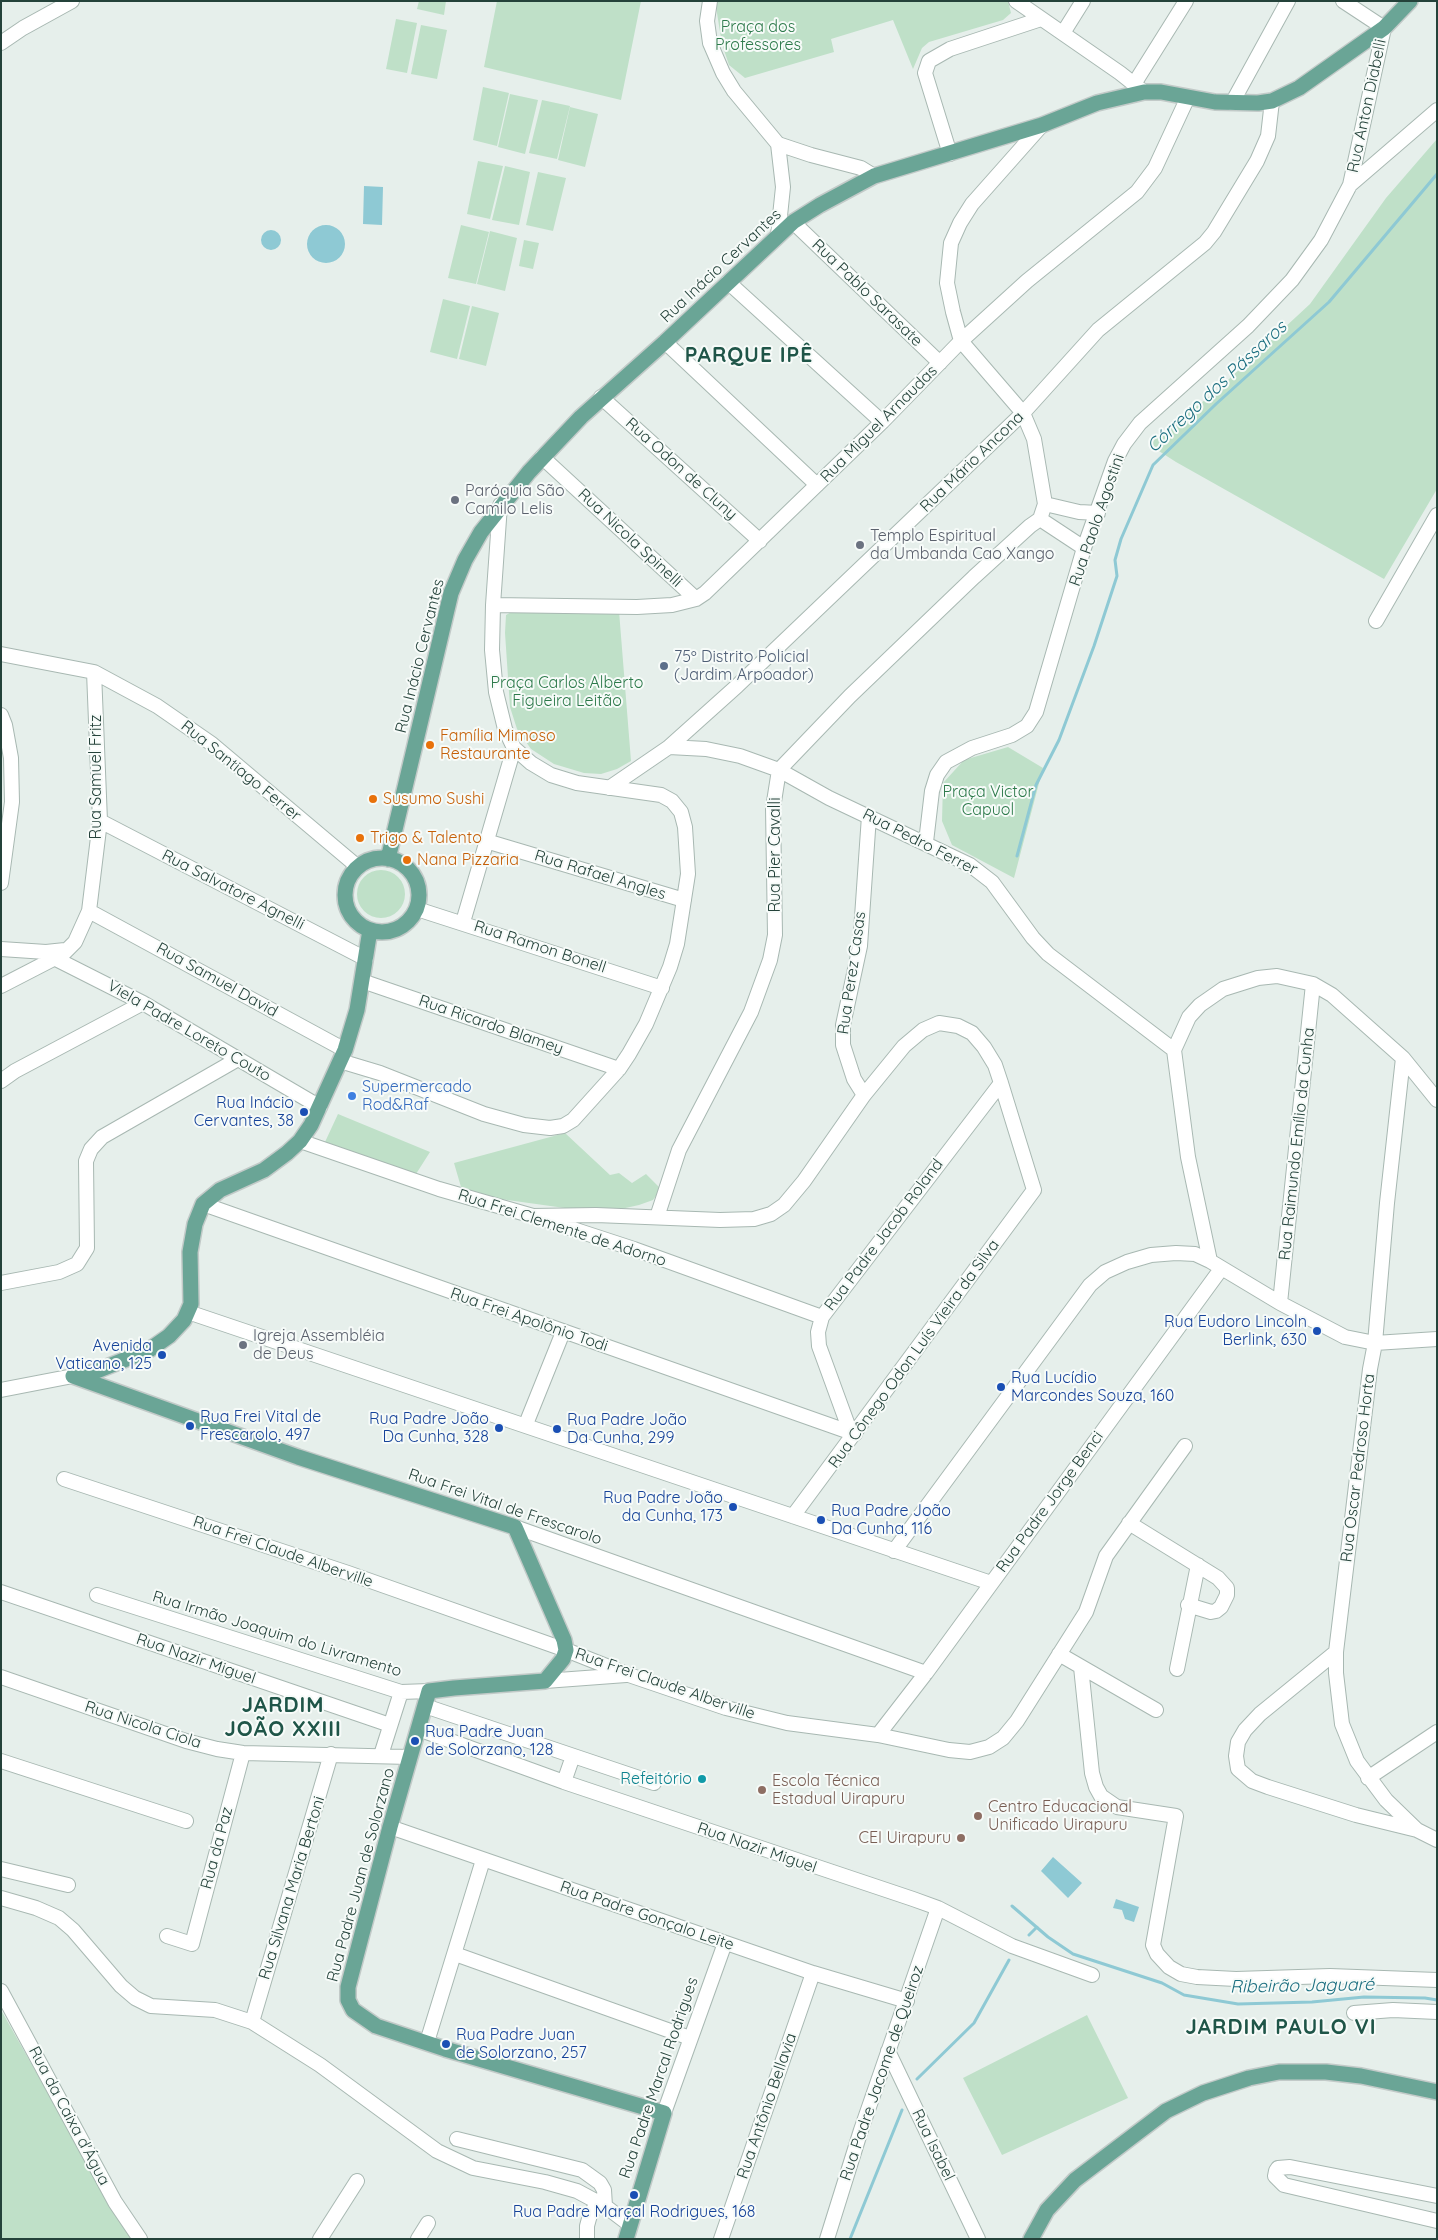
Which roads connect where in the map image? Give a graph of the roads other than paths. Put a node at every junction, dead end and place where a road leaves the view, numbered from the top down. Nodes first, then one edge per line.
1 (710, 1) edge
2 (1016, 1) edge
3 (1083, 1) edge
4 (1186, 1) edge
5 (1288, 1) edge
6 (1343, 1) edge
7 (1410, 1) edge
8 (72, 2) edge
9 (1041, 19) junction
10 (1384, 28) junction
11 (1063, 33) junction
12 (1, 43) edge
13 (1139, 88) junction
14 (1188, 97) junction
15 (1272, 101) junction
16 (1232, 103) junction
17 (1437, 110) edge
18 (1042, 126) junction
19 (778, 144) junction
20 (950, 154) junction
21 (874, 176) junction
22 (1350, 185) junction
23 (793, 222) junction
24 (778, 235) junction
25 (728, 282) junction
26 (962, 341) junction
27 (665, 342) junction
28 (940, 363) junction
29 (601, 397) junction
30 (1023, 412) junction
31 (882, 422) junction
32 (542, 457) junction
33 (818, 485) junction
34 (1045, 504) junction
35 (500, 505) junction
36 (1098, 513) junction
37 (1437, 515) edge
38 (1040, 519) junction
39 (760, 540) junction
40 (1084, 548) junction
41 (696, 599) junction
42 (493, 605) junction
43 (1376, 621) dead end
44 (1, 654) edge
45 (94, 672) junction
46 (1, 715) edge
47 (670, 747) junction
48 (514, 748) junction
49 (779, 770) junction
50 (609, 788) junction
51 (869, 816) junction
52 (100, 821) junction
53 (486, 841) junction
54 (926, 842) junction
55 (388, 859) junction
56 (358, 867) junction
57 (1, 883) edge
58 (684, 900) junction
59 (417, 909) junction
60 (89, 911) junction
61 (462, 922) junction
62 (370, 930) junction
63 (1, 949) edge
64 (68, 949) junction
65 (56, 959) junction
66 (366, 959) junction
67 (362, 981) junction
68 (1313, 984) junction
69 (1, 986) edge
70 (662, 988) junction
71 (142, 1003) junction
72 (1174, 1050) junction
73 (342, 1055) junction
74 (1403, 1058) junction
75 (238, 1059) junction
76 (619, 1069) junction
77 (1, 1081) edge
78 (1001, 1083) junction
79 (864, 1095) junction
80 (1437, 1100) edge
81 (320, 1107) junction
82 (300, 1141) junction
83 (203, 1204) junction
84 (533, 1216) junction
85 (657, 1217) junction
86 (1216, 1265) junction
87 (1, 1284) edge
88 (1280, 1304) junction
89 (188, 1312) junction
90 (822, 1317) junction
91 (563, 1332) junction
92 (1437, 1339) edge
93 (1375, 1343) junction
94 (73, 1376) junction
95 (1, 1390) edge
96 (526, 1424) junction
97 (853, 1432) junction
98 (1184, 1446) dead end
99 (64, 1479) dead end
100 (793, 1516) junction
101 (1129, 1523) junction
102 (515, 1527) junction
103 (894, 1551) junction
104 (1198, 1565) junction
105 (991, 1583) junction
106 (97, 1595) dead end
107 (2, 1596) edge
108 (1188, 1605) junction
109 (566, 1650) junction
110 (1336, 1652) junction
111 (1059, 1654) junction
112 (1081, 1667) junction
113 (1177, 1669) dead end
114 (926, 1673) junction
115 (629, 1675) junction
116 (1, 1677) edge
117 (545, 1681) junction
118 (400, 1692) junction
119 (427, 1698) junction
120 (1156, 1710) dead end
121 (390, 1725) junction
122 (418, 1729) junction
123 (1437, 1732) edge
124 (878, 1735) junction
125 (243, 1753) junction
126 (332, 1754) junction
127 (381, 1755) junction
128 (573, 1756) junction
129 (410, 1757) junction
130 (1, 1761) edge
131 (1368, 1778) junction
132 (564, 1782) junction
133 (654, 1783) dead end
134 (186, 1821) dead end
135 (390, 1827) junction
136 (1417, 1830) junction
137 (1437, 1840) edge
138 (483, 1860) junction
139 (1, 1869) edge
140 (68, 1885) dead end
141 (1, 1898) edge
142 (938, 1908) junction
143 (167, 1936) dead end
144 (725, 1943) junction
145 (455, 1954) junction
146 (813, 1972) junction
147 (1092, 1976) dead end
148 (1437, 1980) edge
149 (1, 1991) edge
150 (907, 2001) junction
151 (1354, 2012) dead end
152 (1437, 2012) edge
153 (252, 2022) junction
154 (690, 2038) junction
155 (427, 2042) junction
156 (888, 2051) junction
157 (1437, 2092) edge
158 (664, 2113) junction
159 (457, 2139) dead end
160 (357, 2181) dead end
161 (1437, 2196) edge
162 (602, 2204) junction
163 (1437, 2220) edge
164 (428, 2223) dead end
165 (628, 2232) edge
166 (140, 2239) edge
167 (320, 2239) edge
168 (418, 2239) edge
169 (588, 2239) edge
170 (721, 2239) edge
171 (827, 2239) edge
172 (978, 2239) edge
173 (1031, 2239) edge

1 - 19 street
2 - 9 street
3 - 11 street
4 - 13 street
5 - 16 street
6 - 10 street
7 - 10 main road, Rua Inácio Cervantes
8 - 12 street
9 - 11 street
9 - 20 street
10 - 15 main road, Rua Inácio Cervantes
10 - 22 street, Rua Anton Diabelli
11 - 13 street
13 - 14 main road, Rua Inácio Cervantes
13 - 18 main road, Rua Inácio Cervantes
14 - 16 main road, Rua Inácio Cervantes
14 - 26 street, Rua Miguel Arnaudas
15 - 16 main road, Rua Inácio Cervantes
15 - 30 street, Rua Mário Ancona
17 - 22 street, Rua Paolo Agostini
18 - 20 main road, Rua Inácio Cervantes
18 - 26 street
19 - 21 street
19 - 24 street
20 - 21 main road, Rua Inácio Cervantes
21 - 23 main road, Rua Inácio Cervantes
22 - 36 street, Rua Paolo Agostini
23 - 24 main road, Rua Inácio Cervantes
23 - 28 street, Rua Pablo Sarasate
24 - 25 main road, Rua Inácio Cervantes
25 - 27 main road, Rua Inácio Cervantes
25 - 31 street
26 - 28 street, Rua Miguel Arnaudas
26 - 30 street
27 - 29 main road, Rua Inácio Cervantes
27 - 33 street
28 - 31 street, Rua Miguel Arnaudas
29 - 32 main road, Rua Inácio Cervantes
29 - 39 street, Rua Odon de Cluny
30 - 34 street
30 - 47 street, Rua Mário Ancona
31 - 33 street, Rua Miguel Arnaudas
32 - 35 main road, Rua Inácio Cervantes
32 - 41 street, Rua Nicola Spinelli
33 - 39 street, Rua Miguel Arnaudas
34 - 36 street
34 - 38 street
35 - 42 street
35 - 55 main road, Rua Inácio Cervantes
36 - 40 street, Rua Paolo Agostini
37 - 43 street
38 - 40 street
38 - 49 street
39 - 41 street, Rua Miguel Arnaudas
40 - 54 street, Rua Paolo Agostini
41 - 42 street, Rua Miguel Arnaudas
42 - 48 street
44 - 45 street, Rua Santiago Ferrer
45 - 52 street, Rua Samuel Fritz
45 - 56 street, Rua Santiago Ferrer
46 - 57 street
47 - 49 street, Rua Pedro Ferrer
47 - 50 street, Rua Mário Ancona
48 - 50 street
48 - 53 street
49 - 51 street, Rua Pedro Ferrer
49 - 85 street, Rua Pier Cavalli
50 - 58 street, Rua Samuel David
51 - 54 street, Rua Pedro Ferrer
51 - 79 street, Rua Perez Casas
52 - 60 street, Rua Samuel Fritz
52 - 66 street, Rua Salvatore Agnelli
53 - 58 street, Rua Rafael Angles
53 - 61 street
54 - 72 street, Rua Pedro Ferrer
55 - 56 main road
55 - 59 main road
56 - 62 main road
58 - 70 street, Rua Samuel David
59 - 61 street, Rua Ramon Bonell
59 - 62 main road
60 - 64 street, Rua Samuel Fritz
60 - 73 street, Rua Samuel David
61 - 70 street, Rua Ramon Bonell
62 - 66 main road
63 - 64 street
64 - 65 street, Rua Samuel Fritz
65 - 69 street, Rua Samuel Fritz
65 - 71 street, Viela Padre Loreto Couto
66 - 67 main road
67 - 73 main road
67 - 76 street, Rua Ricardo Blamey
68 - 72 street
68 - 74 street
68 - 88 street, Rua Raimundo Emílio da Cunha
70 - 76 street, Rua Samuel David
71 - 75 street, Viela Padre Loreto Couto
71 - 77 street
72 - 86 street
73 - 76 street, Rua Samuel David
73 - 81 main road
74 - 80 street
74 - 93 street, Rua Oscar Pedroso Horta
75 - 81 street, Viela Padre Loreto Couto
75 - 87 street
78 - 79 street
78 - 90 street, Rua Padre Jacob Roland
78 - 97 street, Rua Cônego Odon Luís Vieira da Silva
79 - 85 street
81 - 82 main road
82 - 83 main road
82 - 84 street, Rua Frei Clemente de Adorno
83 - 89 main road
83 - 91 street, Rua Frei Apolônio Todi
84 - 85 street
84 - 90 street, Rua Frei Clemente de Adorno
86 - 88 street
86 - 103 street
86 - 105 street, Rua Padre Jorge Benci
88 - 93 street
89 - 94 main road
89 - 96 street
90 - 97 street, Rua Padre Jacob Roland
91 - 96 street
91 - 97 street, Rua Frei Apolônio Todi
92 - 93 street
93 - 110 street, Rua Oscar Pedroso Horta
94 - 95 street
94 - 102 main road, Rua Frei Vital de Frescarolo
96 - 100 street
97 - 100 street, Rua Cônego Odon Luís Vieira da Silva
98 - 101 street, Rua Frei Claude Alberville
99 - 109 street, Rua Frei Claude Alberville
100 - 103 street
101 - 104 street
101 - 111 street, Rua Frei Claude Alberville
102 - 109 main road
102 - 114 street, Rua Frei Vital de Frescarolo
103 - 105 street
104 - 108 street
104 - 108 street
105 - 114 street, Rua Padre Jorge Benci
106 - 118 street, Rua Irmão Joaquim do Livramento
107 - 121 street, Rua Nazir Miguel
108 - 113 street
109 - 115 street, Rua Frei Claude Alberville
109 - 117 main road
110 - 131 street, Rua Oscar Pedroso Horta
110 - 136 street
111 - 112 street
111 - 124 street, Rua Frei Claude Alberville
112 - 120 street
112 - 148 street
114 - 124 street, Rua Padre Jorge Benci
115 - 117 street, Rua Irmão Joaquim do Livramento
115 - 124 street, Rua Frei Claude Alberville
116 - 125 street, Rua Nicola Ciola
117 - 119 main road, Rua Irmão Joaquim do Livramento
118 - 119 street, Rua Irmão Joaquim do Livramento
118 - 121 street
119 - 122 main road, Rua Padre Juan de Solorzano
119 - 128 street
121 - 127 street
122 - 129 main road, Rua Padre Juan de Solorzano
122 - 132 street, Rua Nazir Miguel
123 - 131 street
125 - 126 street, Rua Nicola Ciola
125 - 143 street, Rua da Paz
126 - 127 street, Rua Nicola Ciola
126 - 153 street, Rua Silvana Maria Bertoni
127 - 129 street, Rua Nicola Ciola
128 - 132 street
128 - 133 street
129 - 135 main road, Rua Padre Juan de Solorzano
130 - 134 street
131 - 136 street, Rua Oscar Pedroso Horta
132 - 142 street, Rua Nazir Miguel
135 - 138 street, Rua Padre Gonçalo Leite
135 - 155 main road, Rua Padre Juan de Solorzano
136 - 137 street, Rua Oscar Pedroso Horta
138 - 144 street, Rua Padre Gonçalo Leite
138 - 145 street
139 - 140 street
141 - 153 street
142 - 147 street, Rua Nazir Miguel
142 - 150 street, Rua Padre Jacome de Queiroz
144 - 146 street, Rua Padre Gonçalo Leite
144 - 154 street, Rua Padre Marcal Rodrigues
145 - 154 street
145 - 155 street
146 - 150 street, Rua Padre Gonçalo Leite
146 - 170 street, Rua Antônio Bellavia
149 - 166 street, Rua da Caixa d'Água
150 - 156 street, Rua Padre Jacome de Queiroz
151 - 152 street
153 - 162 street
154 - 158 street, Rua Padre Marcal Rodrigues
155 - 158 main road, Rua Padre Juan de Solorzano
156 - 171 street, Rua Padre Jacome de Queiroz
156 - 172 street, Rua Isabel
157 - 173 main road
158 - 165 main road, Rua Padre Marcal Rodrigues
159 - 162 street
160 - 167 street
161 - 163 street
162 - 165 street
162 - 169 street
164 - 168 street

